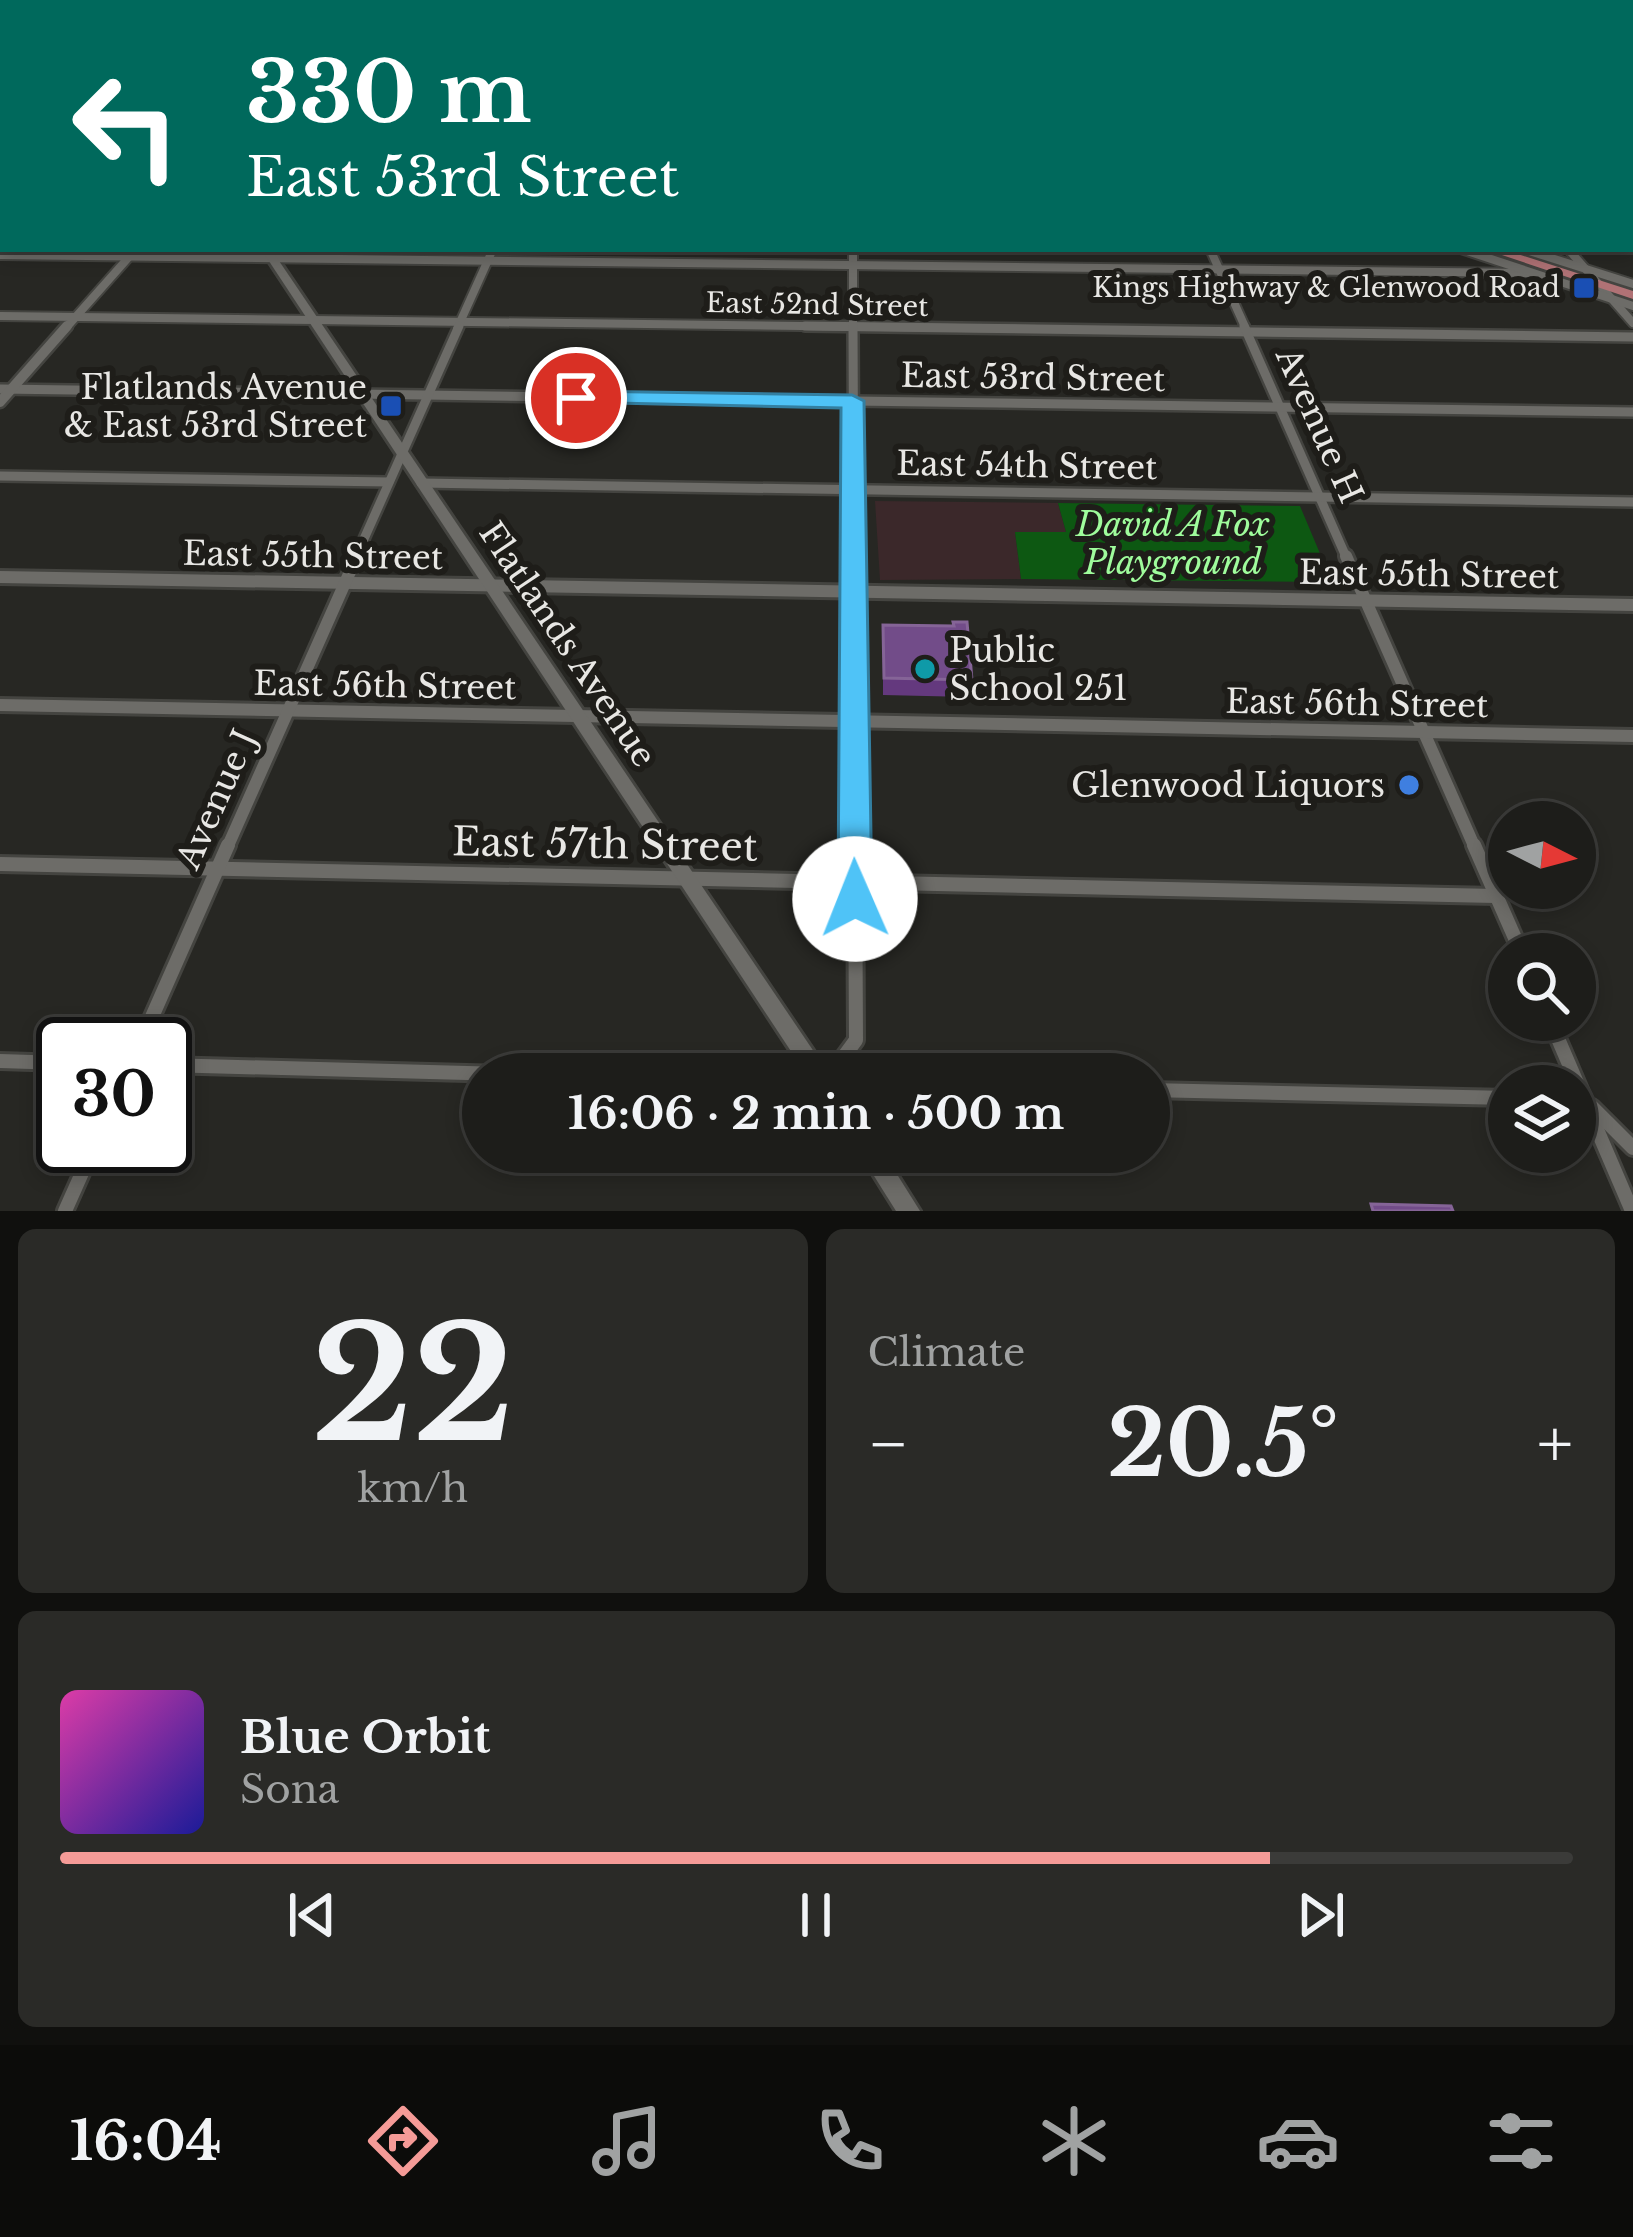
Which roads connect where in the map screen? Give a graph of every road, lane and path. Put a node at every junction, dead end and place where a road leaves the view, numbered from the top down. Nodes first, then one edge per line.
1 (492, 252) edge
2 (853, 252) edge
3 (1211, 252) edge
4 (1470, 252) edge
5 (1482, 252) edge
6 (1499, 252) edge
7 (1532, 252) edge
8 (1571, 252) edge
9 (132, 253) edge
10 (268, 253) edge
11 (0, 254) edge
12 (488, 260) junction
13 (1503, 263) junction
14 (853, 265) junction
15 (1219, 269) junction
16 (1586, 270) junction
17 (1532, 273) junction
18 (1633, 284) edge
19 (1600, 285) junction
20 (1633, 295) edge
21 (1612, 300) junction
22 (1633, 306) edge
23 (0, 316) edge
24 (76, 317) junction
25 (313, 320) junction
26 (461, 321) junction
27 (1633, 323) edge
28 (853, 327) junction
29 (1246, 332) junction
30 (1633, 337) edge
31 (6, 389) edge
32 (363, 394) junction
33 (428, 395) junction
34 (852, 401) junction
35 (0, 402) edge
36 (1279, 407) junction
37 (1633, 412) edge
38 (402, 453) junction
39 (0, 476) edge
40 (389, 482) junction
41 (421, 483) junction
42 (852, 490) junction
43 (1319, 497) junction
44 (1633, 502) edge
45 (0, 577) edge
46 (345, 583) junction
47 (490, 585) junction
48 (852, 592) junction
49 (1364, 600) junction
50 (1633, 605) edge
51 (0, 705) edge
52 (289, 710) junction
53 (576, 716) junction
54 (851, 721) junction
55 (1422, 731) junction
56 (1633, 736) edge
57 (0, 864) edge
58 (218, 868) junction
59 (1488, 878) edge
60 (689, 879) junction
61 (854, 883) junction
62 (1488, 896) edge
63 (152, 1017) edge
64 (804, 1053) edge
65 (846, 1053) edge
66 (0, 1061) edge
67 (36, 1062) edge
68 (192, 1066) edge
69 (462, 1073) edge
70 (1170, 1090) edge
71 (1488, 1098) edge
72 (1596, 1114) edge
73 (1596, 1134) edge
74 (1633, 1148) edge
75 (82, 1173) edge
76 (884, 1173) edge
77 (65, 1211) edge
78 (909, 1211) edge
79 (1633, 1211) edge

1 - 12 street, Avenue J
2 - 14 street
3 - 15 street, Avenue H
4 - 13 street
5 - 13 main road
6 - 19 main road
7 - 16 street
8 - 16 street
9 - 10 street
9 - 11 street
9 - 24 street
10 - 12 street
10 - 25 main road, Flatlands Avenue
12 - 14 street
12 - 26 street, Avenue J
13 - 17 street
14 - 15 street
14 - 28 street
15 - 17 street
15 - 29 street, Avenue H
16 - 18 street
16 - 19 street
17 - 21 street
19 - 20 main road
19 - 21 street
21 - 22 street
21 - 27 street
23 - 24 street, East 52nd Street
24 - 25 street, East 52nd Street
24 - 31 street
25 - 26 street, East 52nd Street
25 - 32 main road, Flatlands Avenue
26 - 28 street, East 52nd Street
26 - 33 street, Avenue J
28 - 29 street, East 52nd Street
28 - 34 street
29 - 30 street, East 52nd Street
29 - 36 street, Avenue H
31 - 32 street, East 53rd Street
31 - 35 street
32 - 33 street, East 53rd Street
32 - 38 main road, Flatlands Avenue
33 - 34 street, East 53rd Street
33 - 38 street, Avenue J
34 - 36 street, East 53rd Street
34 - 42 street
36 - 37 street, East 53rd Street
36 - 43 street, Avenue H
38 - 40 street, Avenue J
38 - 41 main road, Flatlands Avenue
39 - 40 street
40 - 46 street, Avenue J
41 - 42 street, East 54th Street
41 - 47 main road, Flatlands Avenue
42 - 43 street, East 54th Street
42 - 48 street
43 - 44 street, East 54th Street
43 - 49 street, Avenue H
45 - 46 street, East 55th Street
46 - 47 street, East 55th Street
46 - 52 street, Avenue J
47 - 48 street, East 55th Street
47 - 53 main road, Flatlands Avenue
48 - 49 street, East 55th Street
48 - 54 street
49 - 50 street, East 55th Street
49 - 55 street, Avenue H
51 - 52 street, East 56th Street
52 - 53 street, East 56th Street
52 - 58 street, Avenue J
53 - 54 street, East 56th Street
53 - 60 main road, Flatlands Avenue
54 - 55 street, East 56th Street
54 - 61 street
55 - 56 street, East 56th Street
55 - 59 street, Avenue H
57 - 58 street, East 57th Street
58 - 60 street, East 57th Street
58 - 63 street, Avenue J
60 - 61 street, East 57th Street
60 - 64 main road, Flatlands Avenue
61 - 62 street, East 57th Street
61 - 65 street
66 - 67 street
68 - 69 street
70 - 71 street
72 - 74 street
73 - 79 street
75 - 77 street
76 - 78 main road

